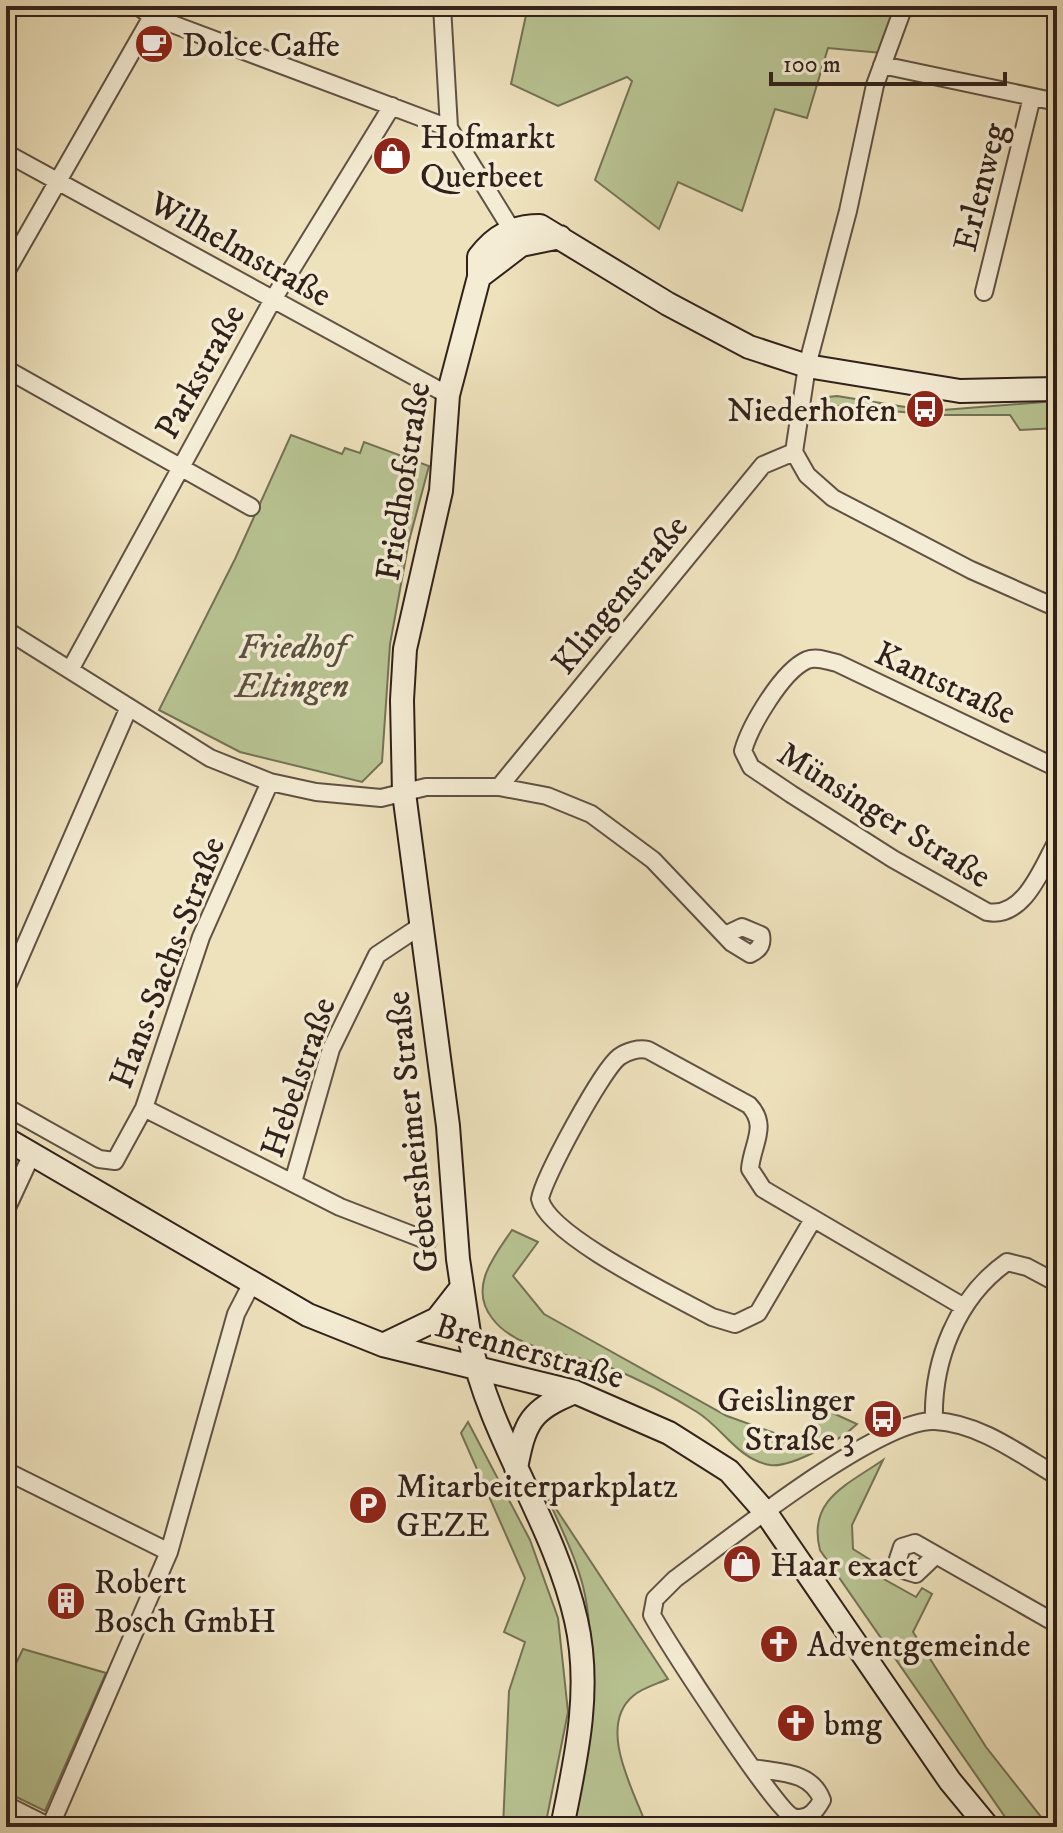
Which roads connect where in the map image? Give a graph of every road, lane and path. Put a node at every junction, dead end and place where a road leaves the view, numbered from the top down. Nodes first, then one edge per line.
1 (442, 6) edge
2 (904, 6) edge
3 (149, 9) edge
4 (882, 65) junction
5 (1032, 97) junction
6 (1057, 102) edge
7 (392, 106) junction
8 (449, 128) junction
9 (6, 153) edge
10 (58, 180) junction
11 (516, 237) junction
12 (6, 272) edge
13 (984, 292) dead end
14 (272, 301) junction
15 (807, 366) junction
16 (6, 369) edge
17 (1057, 389) edge
18 (448, 395) junction
19 (794, 452) junction
20 (180, 467) junction
21 (251, 507) dead end
22 (1057, 608) edge
23 (6, 630) edge
24 (808, 660) joint
25 (70, 670) junction
26 (129, 707) junction
27 (1057, 768) edge
28 (270, 782) junction
29 (499, 787) junction
30 (404, 793) junction
31 (1057, 841) edge
32 (422, 925) junction
33 (725, 935) dead end
34 (6, 989) edge
35 (6, 1107) edge
36 (144, 1108) junction
37 (6, 1139) edge
38 (32, 1154) junction
39 (293, 1182) junction
40 (6, 1210) edge
41 (812, 1221) junction
42 (428, 1241) dead end
43 (253, 1281) junction
44 (1057, 1283) edge
45 (462, 1287) junction
46 (964, 1307) junction
47 (383, 1345) junction
48 (475, 1366) junction
49 (575, 1392) junction
50 (934, 1421) junction
51 (516, 1468) junction
52 (6, 1471) edge
53 (1057, 1476) edge
54 (766, 1513) junction
55 (169, 1552) junction
56 (936, 1555) dead end
57 (1057, 1624) edge
58 (753, 1768) dead end
59 (6, 1805) edge
60 (50, 1827) edge
61 (562, 1827) edge
62 (988, 1827) edge

1 - 8 street
2 - 4 street
3 - 7 street
3 - 10 street
4 - 5 street
4 - 15 street
5 - 6 street
5 - 13 street, Erlenweg
7 - 8 street
7 - 14 street, Parkstraße
8 - 11 street
9 - 10 street, Wilhelmstraße
10 - 12 street
10 - 14 street, Wilhelmstraße
11 - 15 main road
11 - 18 main road, Friedhofstraße
14 - 18 street, Wilhelmstraße
14 - 20 street, Parkstraße
15 - 17 main road
15 - 19 street
16 - 20 street
18 - 30 main road, Friedhofstraße
19 - 22 street
19 - 29 street, Klingenstraße
20 - 21 street
20 - 25 street, Parkstraße
23 - 25 street
24 - 27 street, Kantstraße
24 - 31 street, Münsinger Straße
25 - 26 street
26 - 28 street
26 - 34 street
28 - 30 street
28 - 36 street, Hans-Sachs-Straße
29 - 30 street
29 - 33 street
30 - 32 main road, Gebersheimer Straße
32 - 39 street, Hebelstraße
32 - 45 main road, Gebersheimer Straße
35 - 36 street, Hans-Sachs-Straße
36 - 39 street
37 - 38 main road, Brennerstraße
38 - 40 street
38 - 43 main road, Brennerstraße
39 - 42 street
41 - 41 street
41 - 46 street
43 - 47 main road, Brennerstraße
43 - 55 street
44 - 46 street
45 - 47 main road
45 - 48 main road, Gebersheimer Straße
46 - 50 street
47 - 48 main road, Brennerstraße
48 - 49 main road, Brennerstraße
48 - 51 main road, Gebersheimer Straße
49 - 51 main road
49 - 54 main road, Brennerstraße
50 - 53 street
50 - 54 street
51 - 61 main road, Gebersheimer Straße
52 - 55 street
54 - 58 street
54 - 62 main road, Brennerstraße
55 - 60 street
56 - 57 street
59 - 60 street

